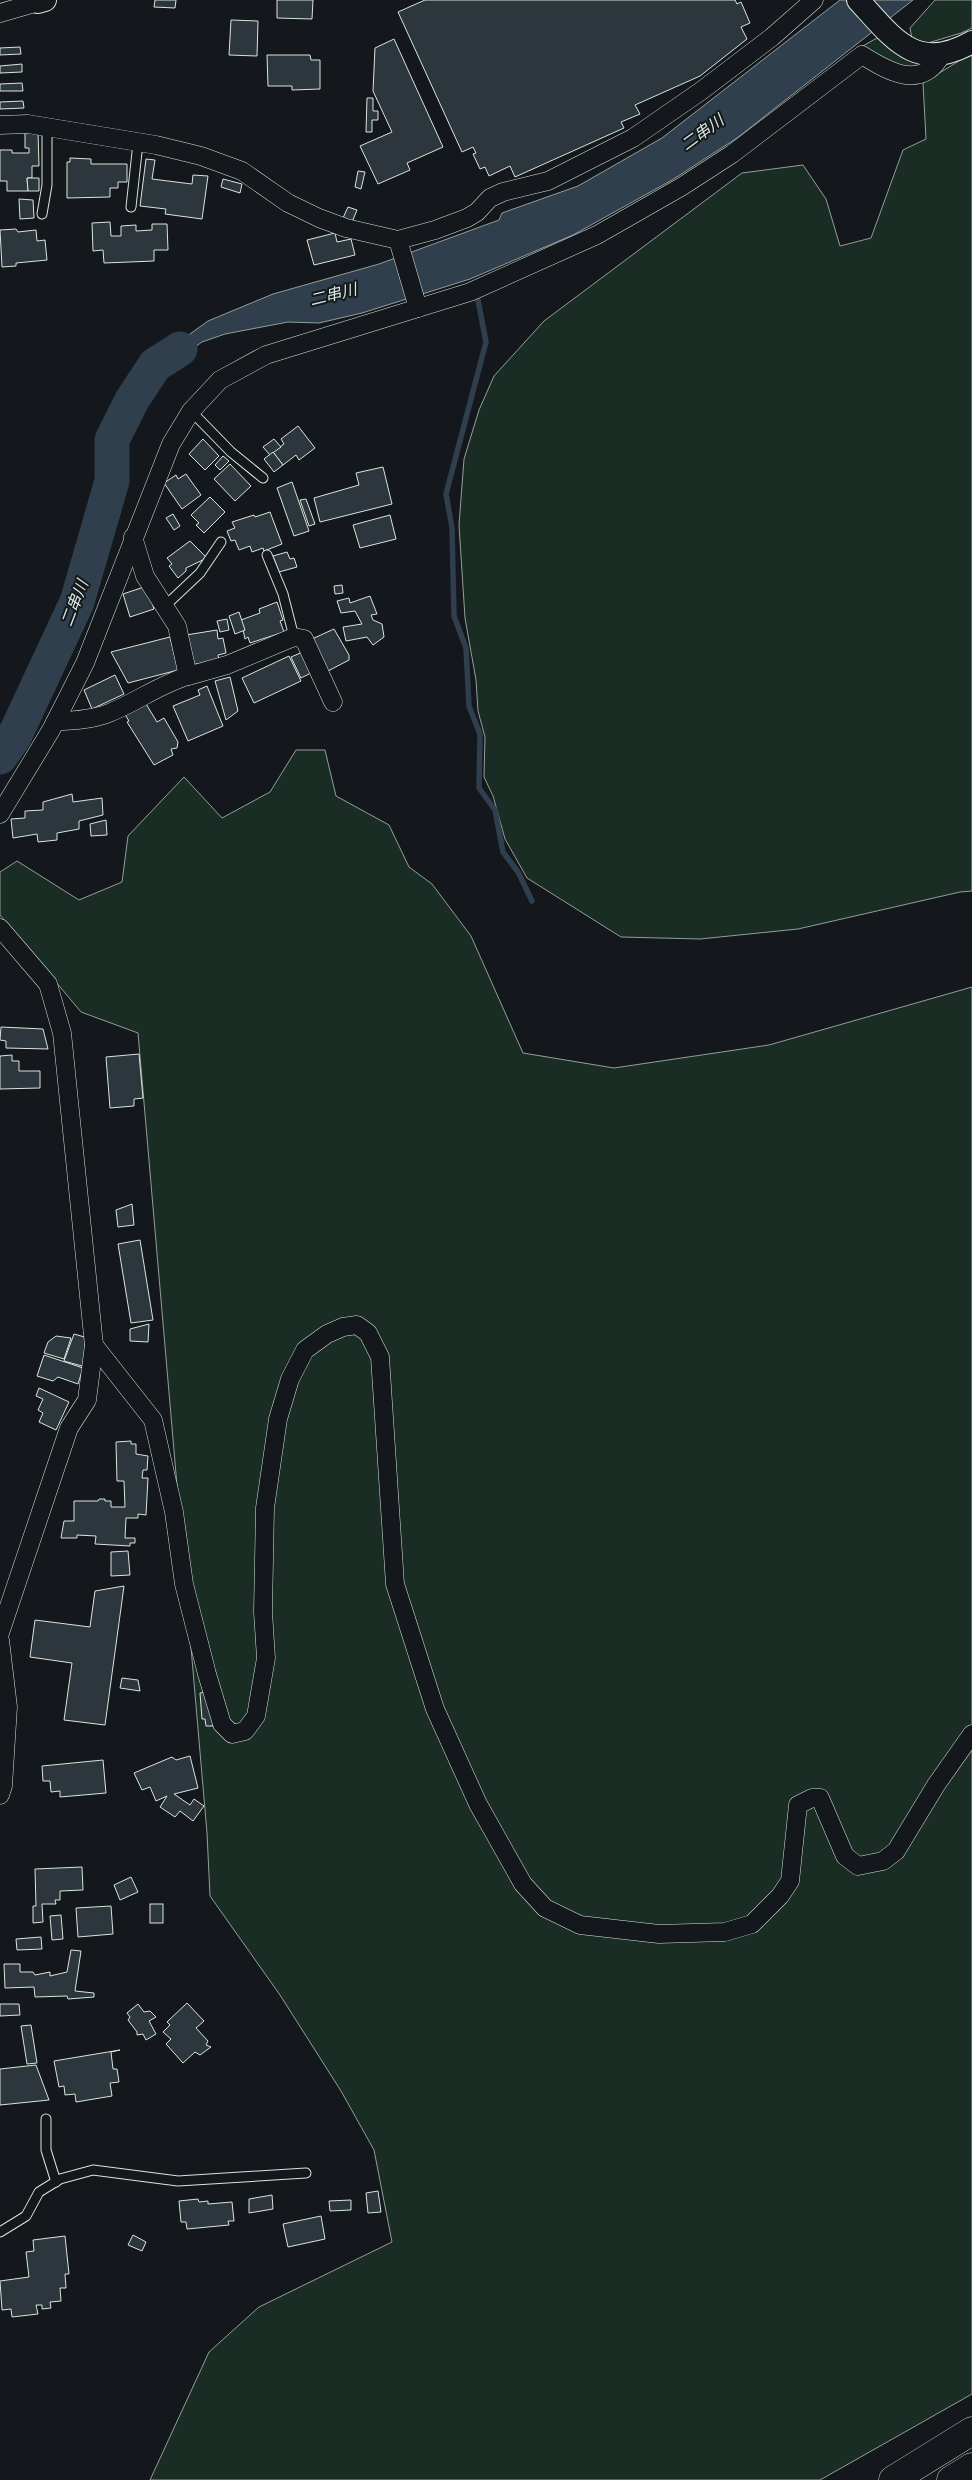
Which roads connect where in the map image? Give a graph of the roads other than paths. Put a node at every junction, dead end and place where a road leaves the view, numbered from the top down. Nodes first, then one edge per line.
1 (814, 0) edge
2 (858, 0) edge
3 (42, 1) edge
4 (0, 13) edge
5 (972, 42) edge
6 (942, 54) junction
7 (0, 125) edge
8 (46, 127) junction
9 (138, 143) junction
10 (132, 207) dead end
11 (42, 214) dead end
12 (398, 240) junction
13 (418, 308) junction
14 (191, 411) junction
15 (263, 478) dead end
16 (133, 537) junction
17 (220, 542) dead end
18 (267, 555) dead end
19 (165, 606) junction
20 (294, 637) junction
21 (188, 676) junction
22 (333, 702) dead end
23 (55, 722) junction
24 (0, 814) edge
25 (0, 928) edge
26 (94, 1345) junction
27 (0, 1633) edge
28 (0, 1640) edge
29 (972, 1734) edge
30 (0, 1795) edge
31 (46, 2119) dead end
32 (306, 2173) dead end
33 (56, 2182) junction
34 (0, 2232) edge
35 (966, 2434) edge
36 (972, 2467) edge
37 (893, 2480) edge
38 (951, 2480) edge

1 - 12 street
2 - 6 street
3 - 4 street
5 - 6 street
6 - 13 street
7 - 8 street
8 - 9 street
8 - 11 lane
9 - 10 lane
9 - 12 street
12 - 13 street
13 - 14 street
14 - 15 lane
14 - 16 street
16 - 19 street
16 - 23 street
17 - 19 lane
18 - 20 lane
19 - 21 street
20 - 21 street
20 - 22 street
21 - 23 street
23 - 24 street
25 - 26 street
26 - 27 street
26 - 29 street
28 - 30 street
31 - 33 lane
32 - 33 lane
33 - 34 lane
35 - 37 highway
36 - 38 highway

